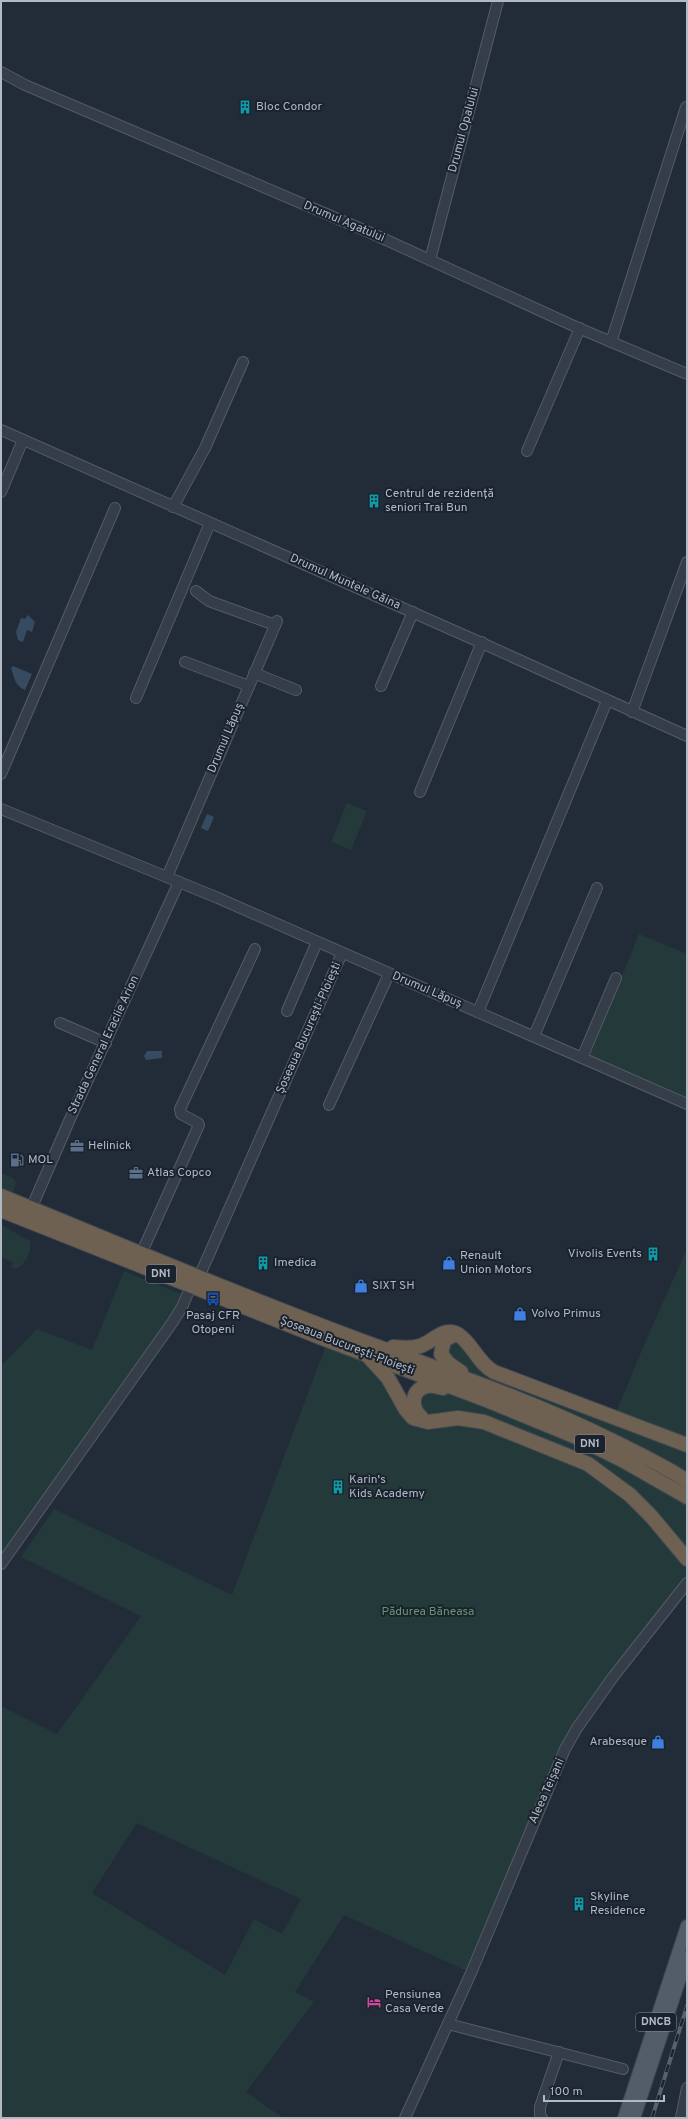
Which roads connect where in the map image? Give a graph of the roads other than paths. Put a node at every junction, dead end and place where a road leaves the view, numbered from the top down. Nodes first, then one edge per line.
1 (498, 1) edge
2 (1, 72) edge
3 (686, 107) edge
4 (430, 260) junction
5 (580, 328) junction
6 (611, 342) junction
7 (243, 362) dead end
8 (687, 374) edge
9 (1, 430) edge
10 (23, 440) junction
11 (527, 450) dead end
12 (1, 492) edge
13 (173, 507) junction
14 (115, 508) dead end
15 (210, 523) junction
16 (687, 562) edge
17 (196, 590) dead end
18 (413, 612) junction
19 (482, 642) junction
20 (185, 662) dead end
21 (254, 673) junction
22 (249, 686) junction
23 (381, 686) dead end
24 (296, 690) dead end
25 (136, 698) dead end
26 (607, 701) junction
27 (632, 712) junction
28 (687, 736) edge
29 (1, 774) edge
30 (420, 792) dead end
31 (1, 809) edge
32 (167, 877) junction
33 (179, 882) junction
34 (597, 888) dead end
35 (317, 942) junction
36 (255, 949) dead end
37 (342, 953) junction
38 (389, 974) junction
39 (616, 978) dead end
40 (287, 1011) dead end
41 (478, 1012) junction
42 (60, 1023) dead end
43 (534, 1036) junction
44 (106, 1043) junction
45 (582, 1058) junction
46 (687, 1104) edge
47 (328, 1106) dead end
48 (1, 1196) edge
49 (31, 1209) junction
50 (1, 1210) edge
51 (141, 1254) junction
52 (195, 1282) junction
53 (459, 1335) junction
54 (371, 1350) junction
55 (472, 1388) junction
56 (491, 1395) junction
57 (428, 1422) junction
58 (687, 1445) edge
59 (687, 1481) edge
60 (687, 1497) edge
61 (687, 1559) edge
62 (1, 1564) edge
63 (687, 1583) edge
64 (687, 1926) edge
65 (687, 1957) edge
66 (448, 2024) junction
67 (559, 2052) junction
68 (624, 2069) dead end
69 (687, 2088) edge
70 (405, 2118) edge
71 (542, 2118) edge
72 (624, 2118) edge
73 (634, 2118) edge
74 (681, 2118) edge

1 - 4 street, Drumul Opalului
2 - 4 street, Drumul Agatului
3 - 6 street
4 - 5 street, Drumul Agatului
5 - 6 street, Drumul Agatului
5 - 11 street
6 - 8 street, Drumul Agatului
7 - 13 street
9 - 10 street, Drumul Muntele Găina
10 - 12 street
10 - 13 street, Drumul Muntele Găina
13 - 15 street, Drumul Muntele Găina
14 - 29 street
15 - 18 street, Drumul Muntele Găina
15 - 25 street
16 - 27 street
17 - 21 street, Drumul Lăpuș
18 - 19 street, Drumul Muntele Găina
18 - 23 street
19 - 26 street, Drumul Muntele Găina
19 - 30 street
20 - 22 street
21 - 22 street, Drumul Lăpuș
21 - 24 street
22 - 32 street, Drumul Lăpuș
26 - 27 street, Drumul Muntele Găina
26 - 41 street
27 - 28 street, Drumul Muntele Găina
31 - 32 street, Drumul Lăpuș
32 - 33 street, Drumul Lăpuș
33 - 35 street, Drumul Lăpuș
33 - 44 street, Strada General Eraclie Arion
34 - 43 street
35 - 37 street, Drumul Lăpuș
35 - 40 street
36 - 51 street
37 - 38 street, Drumul Lăpuș
37 - 52 street, Șoseaua București-Ploiești
38 - 41 street, Drumul Lăpuș
38 - 47 street
39 - 45 street
41 - 43 street, Drumul Lăpuș
42 - 44 street
43 - 45 street, Drumul Lăpuș
44 - 49 street, Strada General Eraclie Arion
45 - 46 street, Drumul Lăpuș
48 - 49 highway, Șoseaua București-Ploiești / DN1
49 - 51 highway, Șoseaua București-Ploiești / DN1
50 - 52 highway, Șoseaua București-Ploiești / DN1
51 - 52 highway, Șoseaua București-Ploiești / DN1
52 - 54 highway, Șoseaua București-Ploiești / DN1
52 - 62 street
53 - 54 highway
53 - 55 highway
53 - 58 highway
54 - 55 highway, Șoseaua București-Ploiești / DN1
54 - 57 highway
55 - 56 highway, Șoseaua București-Ploiești / DN1
55 - 57 highway
56 - 59 highway, Șoseaua București-Ploiești / DN1
56 - 60 highway, Șoseaua București-Ploiești / DN1
57 - 61 highway
63 - 66 street, Aleea Teișani
64 - 72 main road, DNCB
65 - 73 main road, DNCB
66 - 67 street
66 - 70 street, Aleea Teișani
67 - 68 street
67 - 71 street
69 - 74 street

